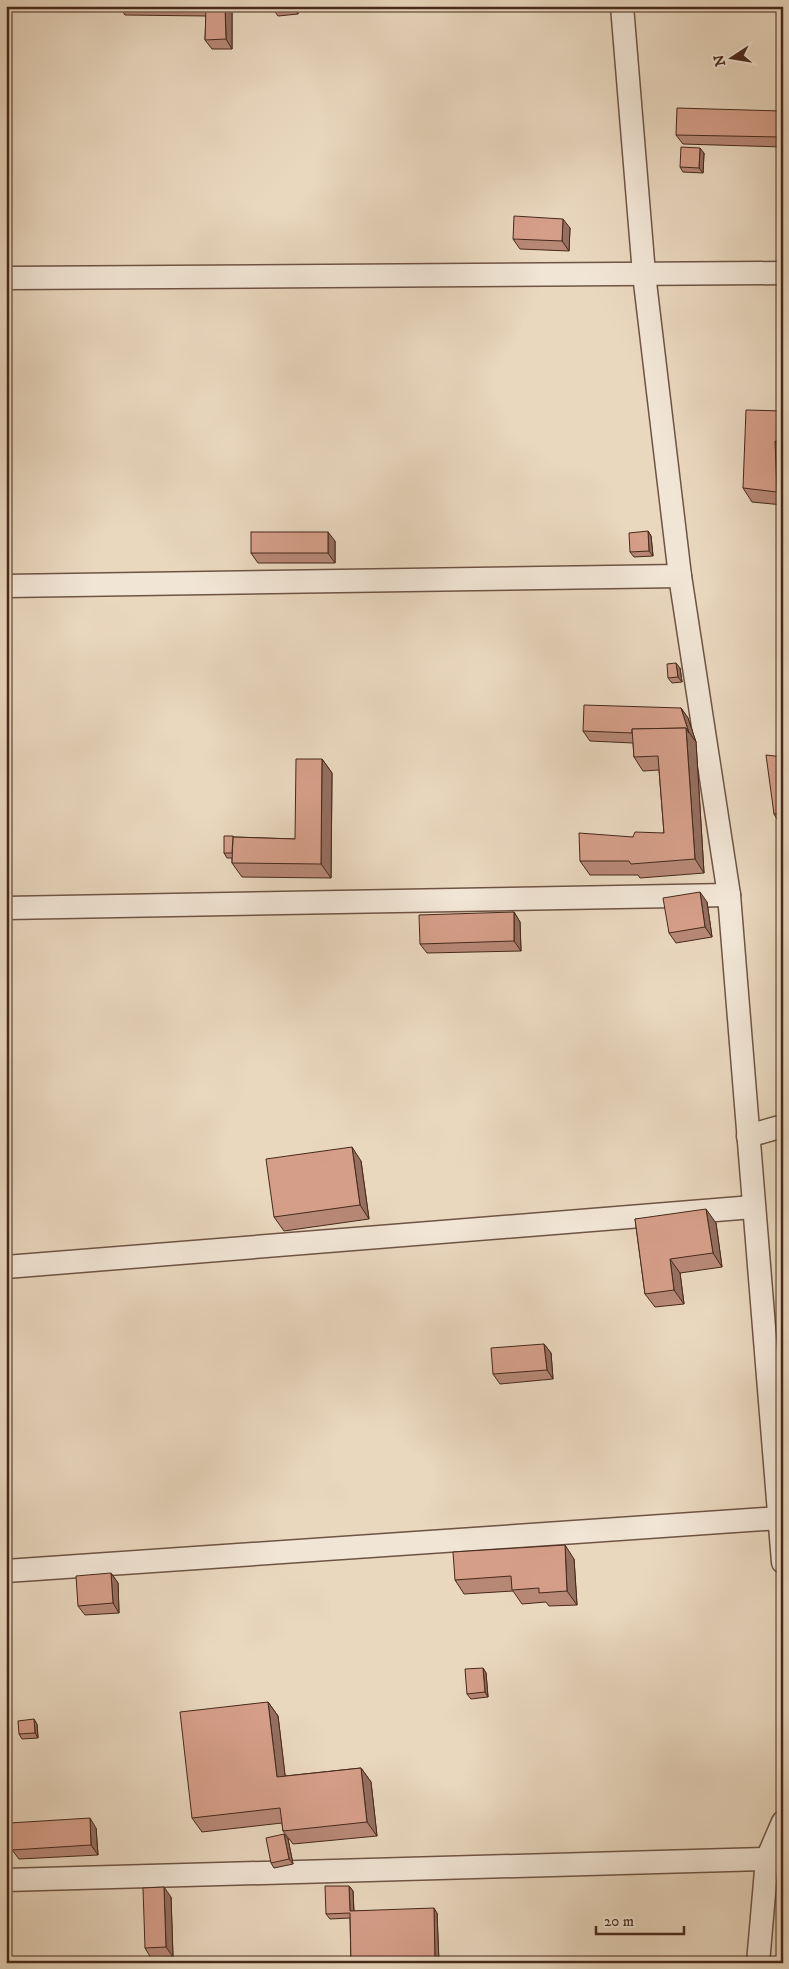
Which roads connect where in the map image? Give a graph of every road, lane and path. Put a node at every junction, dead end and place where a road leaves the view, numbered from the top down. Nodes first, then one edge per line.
1 (622, 6) edge
2 (783, 273) edge
3 (644, 274) junction
4 (6, 278) edge
5 (680, 576) junction
6 (6, 586) edge
7 (729, 894) junction
8 (6, 908) edge
9 (783, 1126) edge
10 (748, 1136) junction
11 (753, 1207) junction
12 (6, 1266) edge
13 (780, 1518) junction
14 (783, 1562) edge
15 (6, 1571) edge
16 (783, 1822) edge
17 (767, 1859) junction
18 (6, 1880) edge
19 (758, 1963) edge

1 - 3 street
2 - 3 street
3 - 4 street
3 - 5 street
5 - 6 street
5 - 7 street
7 - 8 street
7 - 10 street
9 - 10 street
10 - 11 street
11 - 12 street
11 - 13 street
13 - 14 street
13 - 15 street
16 - 17 street
17 - 18 street
17 - 19 street

